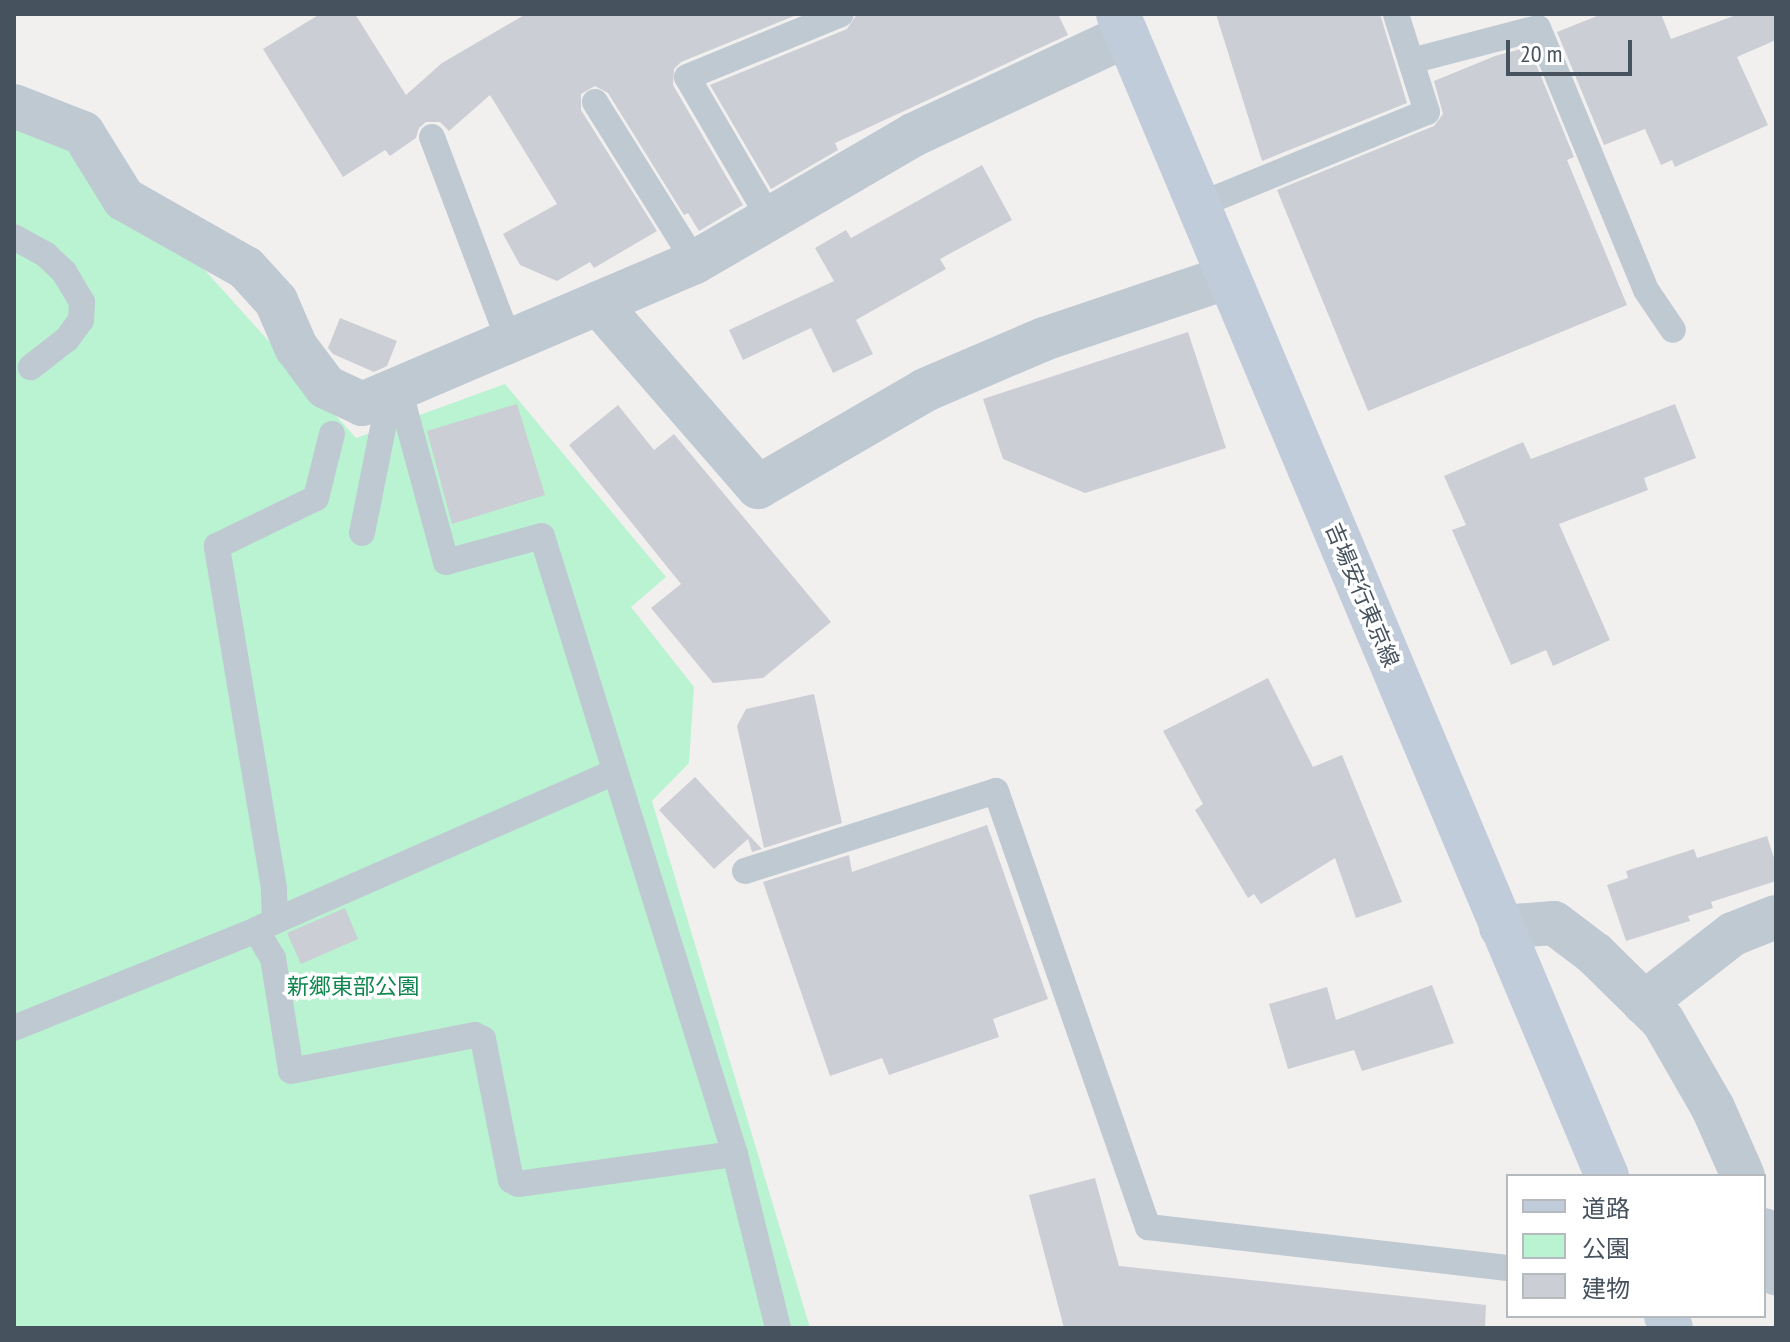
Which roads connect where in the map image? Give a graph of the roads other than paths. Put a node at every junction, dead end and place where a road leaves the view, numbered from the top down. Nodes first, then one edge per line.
1 (841, 14) edge
2 (1396, 14) edge
3 (1122, 24) edge
4 (1411, 61) junction
5 (595, 102) dead end
6 (14, 106) edge
7 (432, 137) dead end
8 (1199, 205) junction
9 (770, 219) junction
10 (14, 237) edge
11 (695, 262) junction
12 (1228, 277) junction
13 (598, 303) junction
14 (1673, 330) dead end
15 (509, 341) junction
16 (31, 367) dead end
17 (392, 392) junction
18 (332, 434) dead end
19 (362, 533) dead end
20 (614, 772) junction
21 (745, 871) dead end
22 (1776, 917) edge
23 (266, 926) junction
24 (1501, 927) junction
25 (1644, 1003) junction
26 (14, 1028) edge
27 (735, 1154) junction
28 (1606, 1174) edge
29 (1742, 1174) edge
30 (1766, 1237) edge
31 (1506, 1268) edge
32 (1776, 1273) edge
33 (778, 1328) edge

1 - 9 lane
2 - 4 lane
3 - 8 main road, 吉場安行東京線
3 - 9 street
4 - 8 lane
4 - 14 lane
5 - 11 lane
6 - 17 street
7 - 15 lane
8 - 12 main road, 吉場安行東京線
9 - 11 street
10 - 16 lane
11 - 13 street
12 - 13 street
12 - 24 main road, 吉場安行東京線
13 - 15 street
15 - 17 street
17 - 19 lane
17 - 20 lane
18 - 23 lane
20 - 23 lane
20 - 27 lane
21 - 31 lane
22 - 25 street
23 - 26 lane
23 - 27 lane
24 - 25 street
24 - 28 main road, 吉場安行東京線
25 - 29 street
27 - 33 lane
30 - 32 street

